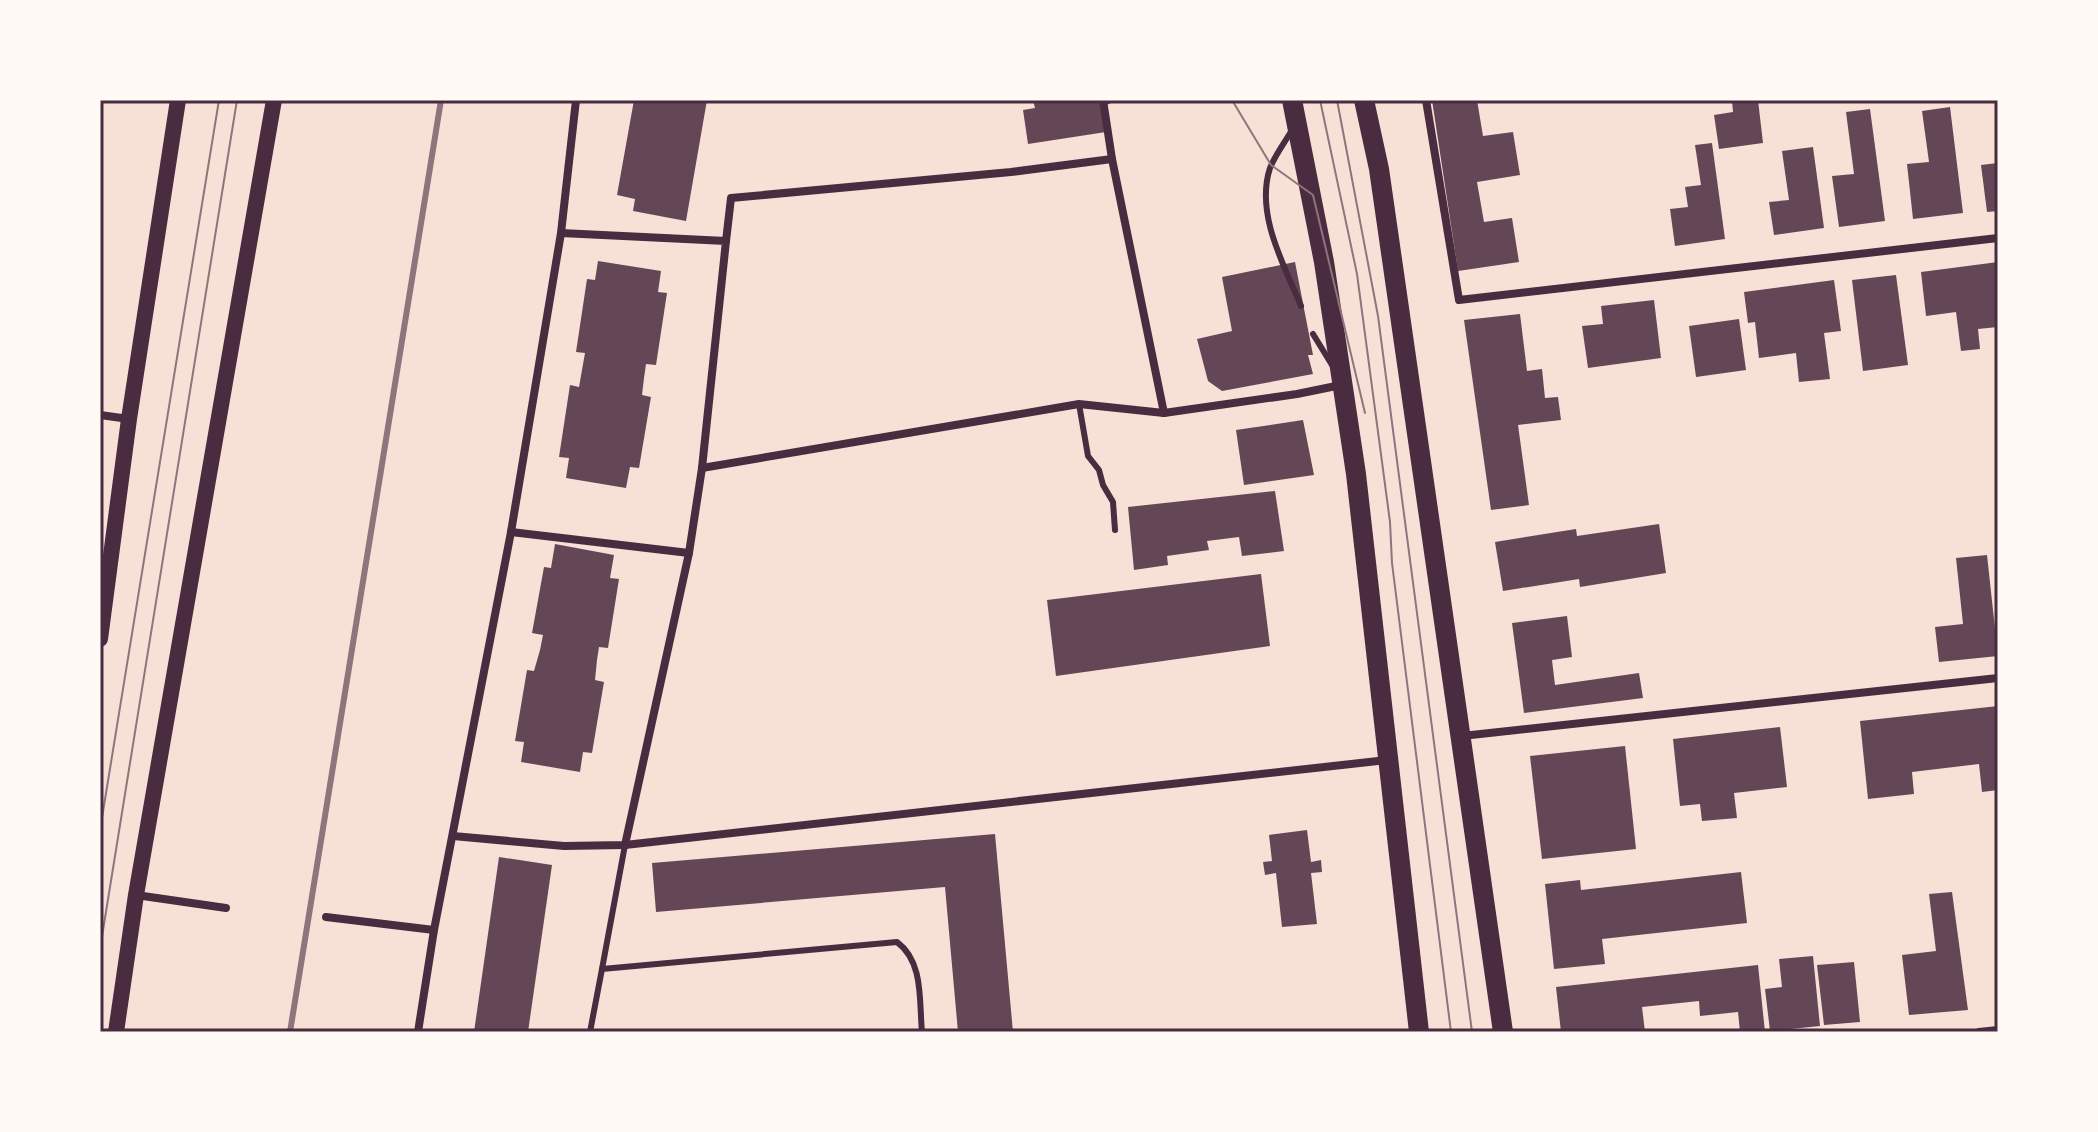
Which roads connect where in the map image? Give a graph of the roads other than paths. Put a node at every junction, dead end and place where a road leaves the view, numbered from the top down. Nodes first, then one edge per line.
1 (178, 100) edge
2 (274, 100) edge
3 (576, 100) edge
4 (1103, 100) edge
5 (1364, 100) edge
6 (1426, 100) edge
7 (1295, 110) edge
8 (1112, 159) junction
9 (561, 233) junction
10 (1998, 238) edge
11 (726, 241) junction
12 (1301, 306) dead end
13 (1313, 334) dead end
14 (1343, 385) junction
15 (1079, 404) junction
16 (1164, 413) junction
17 (100, 415) edge
18 (129, 419) junction
19 (702, 468) junction
20 (1115, 530) dead end
21 (511, 532) junction
22 (689, 553) junction
23 (100, 639) edge
24 (1998, 678) edge
25 (1462, 736) junction
26 (1388, 760) junction
27 (453, 836) junction
28 (625, 845) junction
29 (136, 895) junction
30 (226, 908) dead end
31 (326, 917) dead end
32 (434, 930) junction
33 (602, 969) junction
34 (1998, 1030) edge
35 (116, 1032) edge
36 (418, 1032) edge
37 (590, 1032) edge
38 (922, 1032) edge
39 (1419, 1032) edge
40 (1503, 1032) edge
41 (1979, 1032) edge

1 - 18 main road
2 - 29 main road
3 - 9 street
4 - 8 street
5 - 25 main road
6 - 10 street
7 - 12 lane
7 - 14 main road
8 - 11 street
8 - 16 street
9 - 11 street
9 - 21 street
11 - 19 street
13 - 14 lane
14 - 16 street
14 - 26 main road
15 - 16 street
15 - 19 street
15 - 20 lane
17 - 18 street
18 - 23 main road
19 - 22 street
21 - 22 street
21 - 27 street
22 - 28 street
24 - 25 street
25 - 40 main road
26 - 28 street
26 - 39 main road
27 - 28 street
27 - 32 street
28 - 33 lane
29 - 30 street
29 - 35 main road
31 - 32 street
32 - 36 street
33 - 37 lane
33 - 38 lane
34 - 41 street

